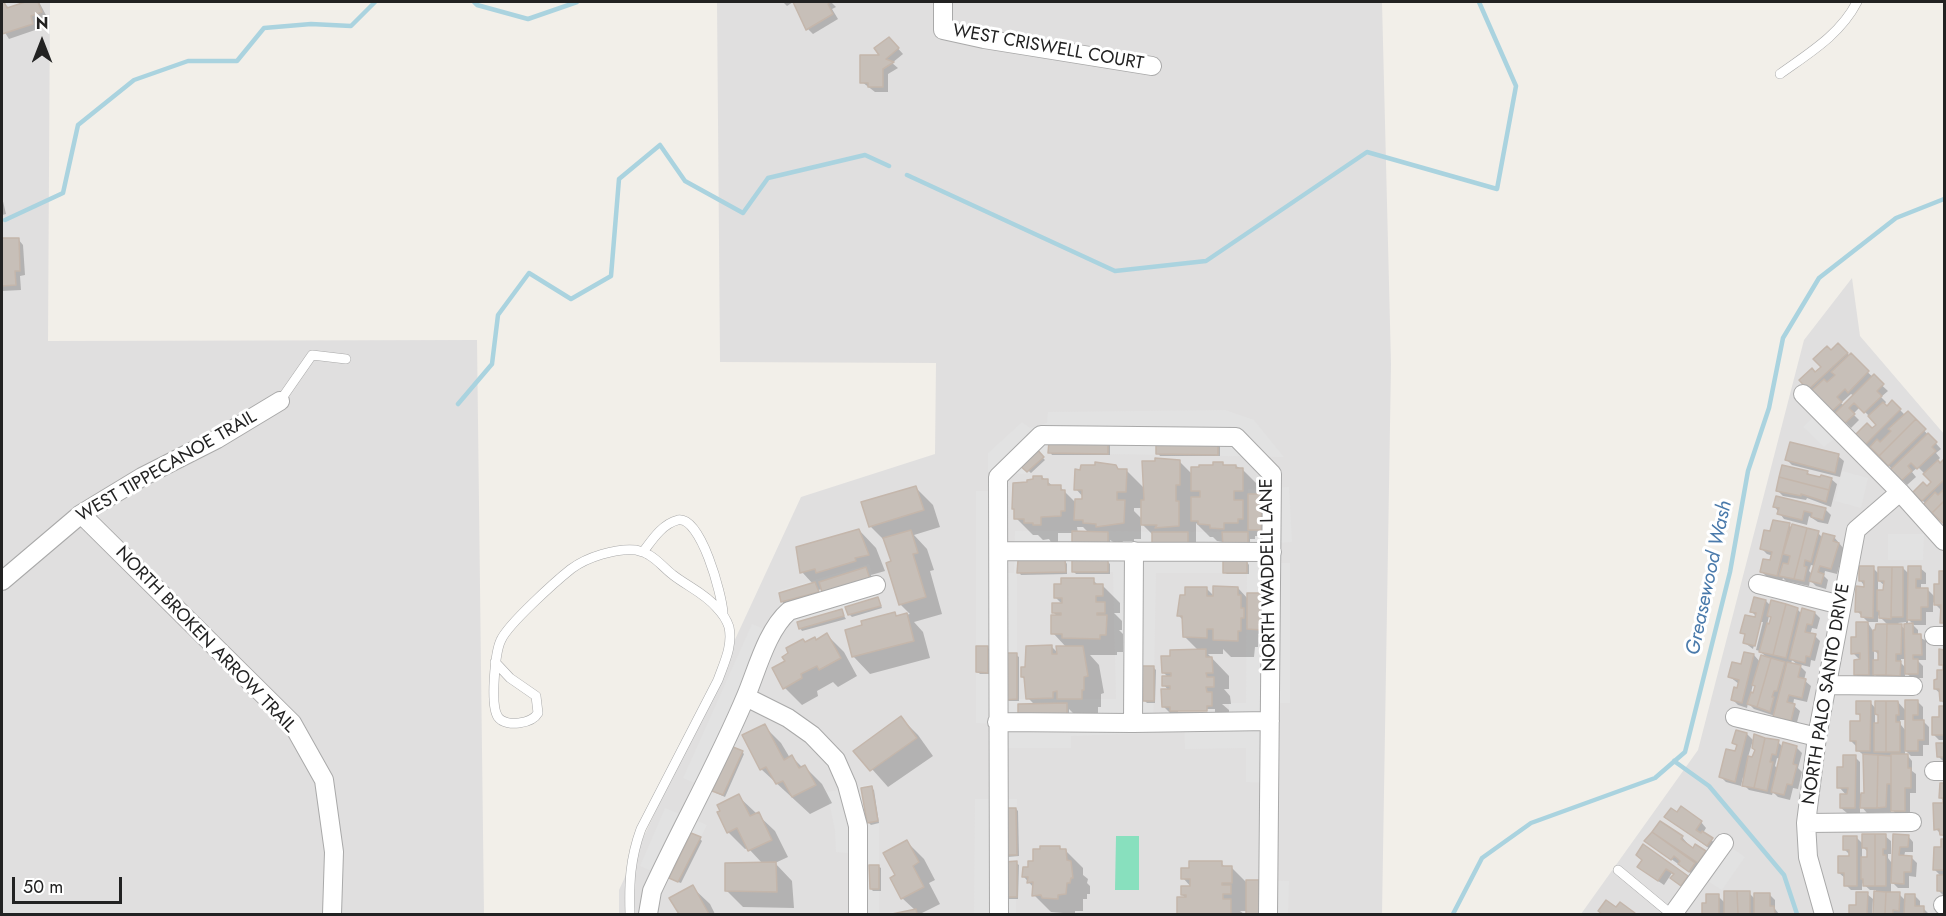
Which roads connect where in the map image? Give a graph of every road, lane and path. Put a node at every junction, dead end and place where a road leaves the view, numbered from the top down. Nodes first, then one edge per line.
1 (943, 2) edge
2 (1857, 2) edge
3 (1152, 66) dead end
4 (1780, 74) dead end
5 (346, 359) dead end
6 (1803, 394) dead end
7 (280, 401) joint
8 (1900, 492) junction
9 (81, 514) junction
10 (1944, 541) edge
11 (999, 551) junction
12 (1134, 551) junction
13 (643, 552) junction
14 (1272, 552) junction
15 (2, 581) edge
16 (876, 585) dead end
17 (1758, 585) dead end
18 (1841, 605) junction
19 (723, 615) junction
20 (495, 662) junction
21 (1827, 685) junction
22 (1913, 686) dead end
23 (746, 697) junction
24 (1736, 717) dead end
25 (1270, 721) junction
26 (997, 723) junction
27 (1133, 723) junction
28 (1817, 737) junction
29 (1912, 822) dead end
30 (1806, 823) junction
31 (1724, 843) dead end
32 (1618, 870) dead end
33 (332, 915) edge
34 (630, 915) edge
35 (648, 915) edge
36 (858, 915) edge
37 (999, 915) edge
38 (1268, 915) edge
39 (1672, 915) edge
40 (1824, 915) edge

1 - 3 street, WEST CRISWELL COURT
2 - 4 lane
5 - 7 lane
6 - 8 street
7 - 9 street, WEST TIPPECANOE TRAIL
8 - 10 street
8 - 18 street, NORTH PALO SANTO DRIVE
9 - 15 street, WEST TIPPECANOE TRAIL
9 - 33 street, NORTH BROKEN ARROW TRAIL
11 - 12 street
11 - 14 street, NORTH WADDELL LANE
11 - 26 street, NORTH WADDELL LANE
12 - 14 street
12 - 27 street
13 - 19 lane
13 - 19 lane
13 - 20 lane
14 - 25 street, NORTH WADDELL LANE
16 - 23 street
17 - 18 street
18 - 21 street, NORTH PALO SANTO DRIVE
19 - 34 lane
20 - 20 lane
21 - 22 street
21 - 28 street, NORTH PALO SANTO DRIVE
23 - 35 street
23 - 36 street
24 - 28 street
25 - 27 street
25 - 38 street, NORTH WADDELL LANE
26 - 27 street
26 - 37 street, NORTH WADDELL LANE
28 - 30 street, NORTH PALO SANTO DRIVE
29 - 30 street
30 - 40 street, NORTH PALO SANTO DRIVE
31 - 39 street
32 - 39 lane

